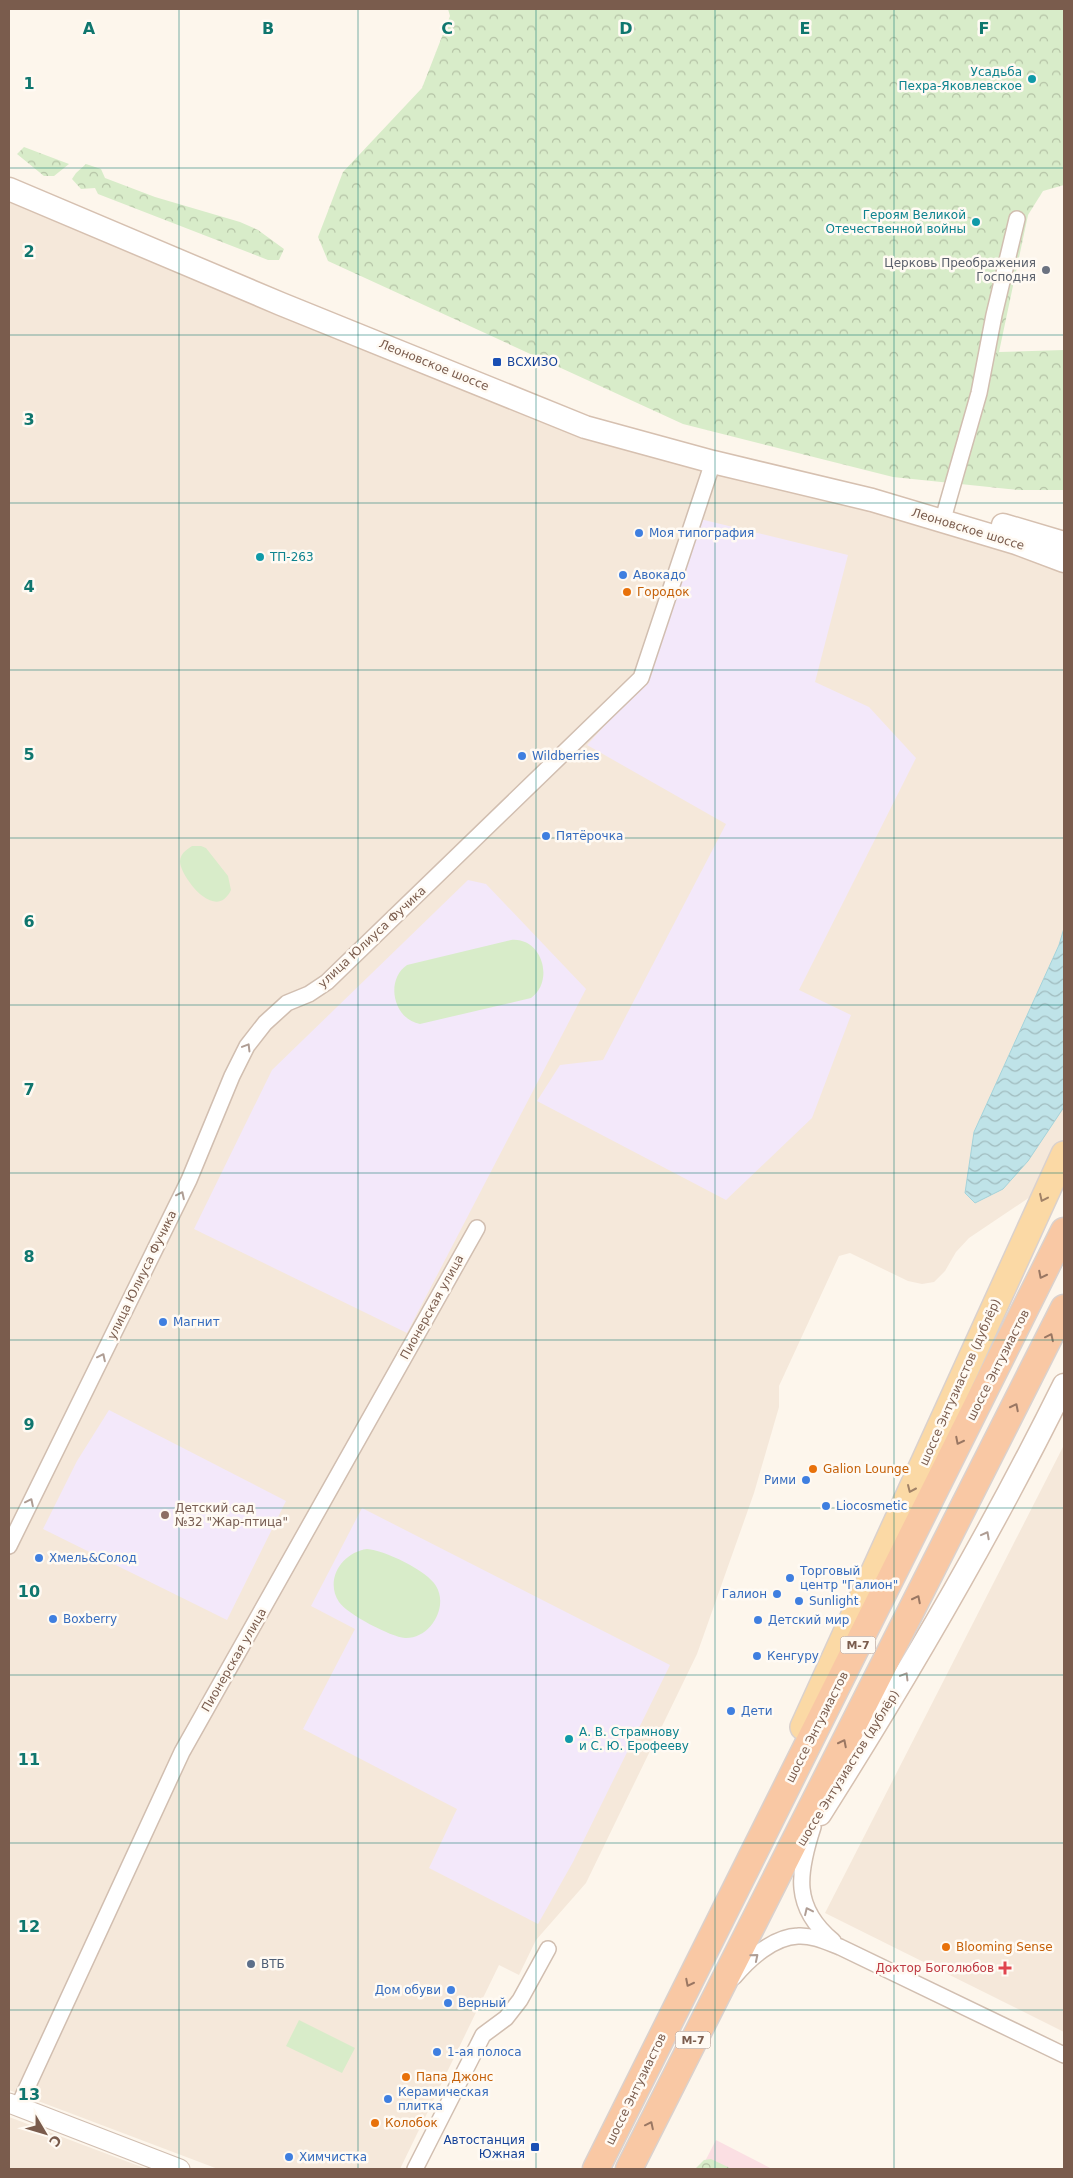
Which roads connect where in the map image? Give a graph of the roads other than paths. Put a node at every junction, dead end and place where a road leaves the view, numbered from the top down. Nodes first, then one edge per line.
1 (9, 189) edge
2 (1017, 219) dead end
3 (713, 462) junction
4 (872, 500) junction
5 (945, 512) junction
6 (1064, 543) edge
7 (1064, 561) edge
8 (1064, 1154) edge
9 (477, 1228) dead end
10 (1064, 1231) edge
11 (1064, 1308) edge
12 (1064, 1385) edge
13 (9, 1546) edge
14 (815, 1822) junction
15 (758, 1912) junction
16 (711, 1939) junction
17 (840, 1947) junction
18 (548, 1949) dead end
19 (710, 2006) junction
20 (1064, 2055) edge
21 (14, 2105) edge
22 (623, 2116) junction
23 (180, 2169) edge
24 (415, 2169) edge
25 (588, 2169) edge
26 (596, 2169) edge
27 (629, 2169) edge

1 - 3 main road, Леоновское шоссе
2 - 5 street
3 - 4 main road, Леоновское шоссе
13 -> 3 street, улица Юлиуса Фучика
4 - 5 main road, Леоновское шоссе
4 - 7 main road, Леоновское шоссе
5 - 6 main road, Леоновское шоссе
8 -> 16 main road, шоссе Энтузиастов (дублёр)
9 - 21 street, Пионерская улица
10 -> 16 highway, шоссе Энтузиастов / М-7
15 -> 11 highway, М-7
14 -> 12 main road, шоссе Энтузиастов (дублёр)
14 - 15 main road, шоссе Энтузиастов (дублёр)
17 -> 14 street
15 - 19 highway, М-7
16 -> 22 highway, шоссе Энтузиастов / М-7
19 -> 17 street
17 - 20 street
18 - 24 street
27 -> 19 highway, М-7
21 - 23 street
22 - 25 street
22 - 26 highway, шоссе Энтузиастов / М-7

